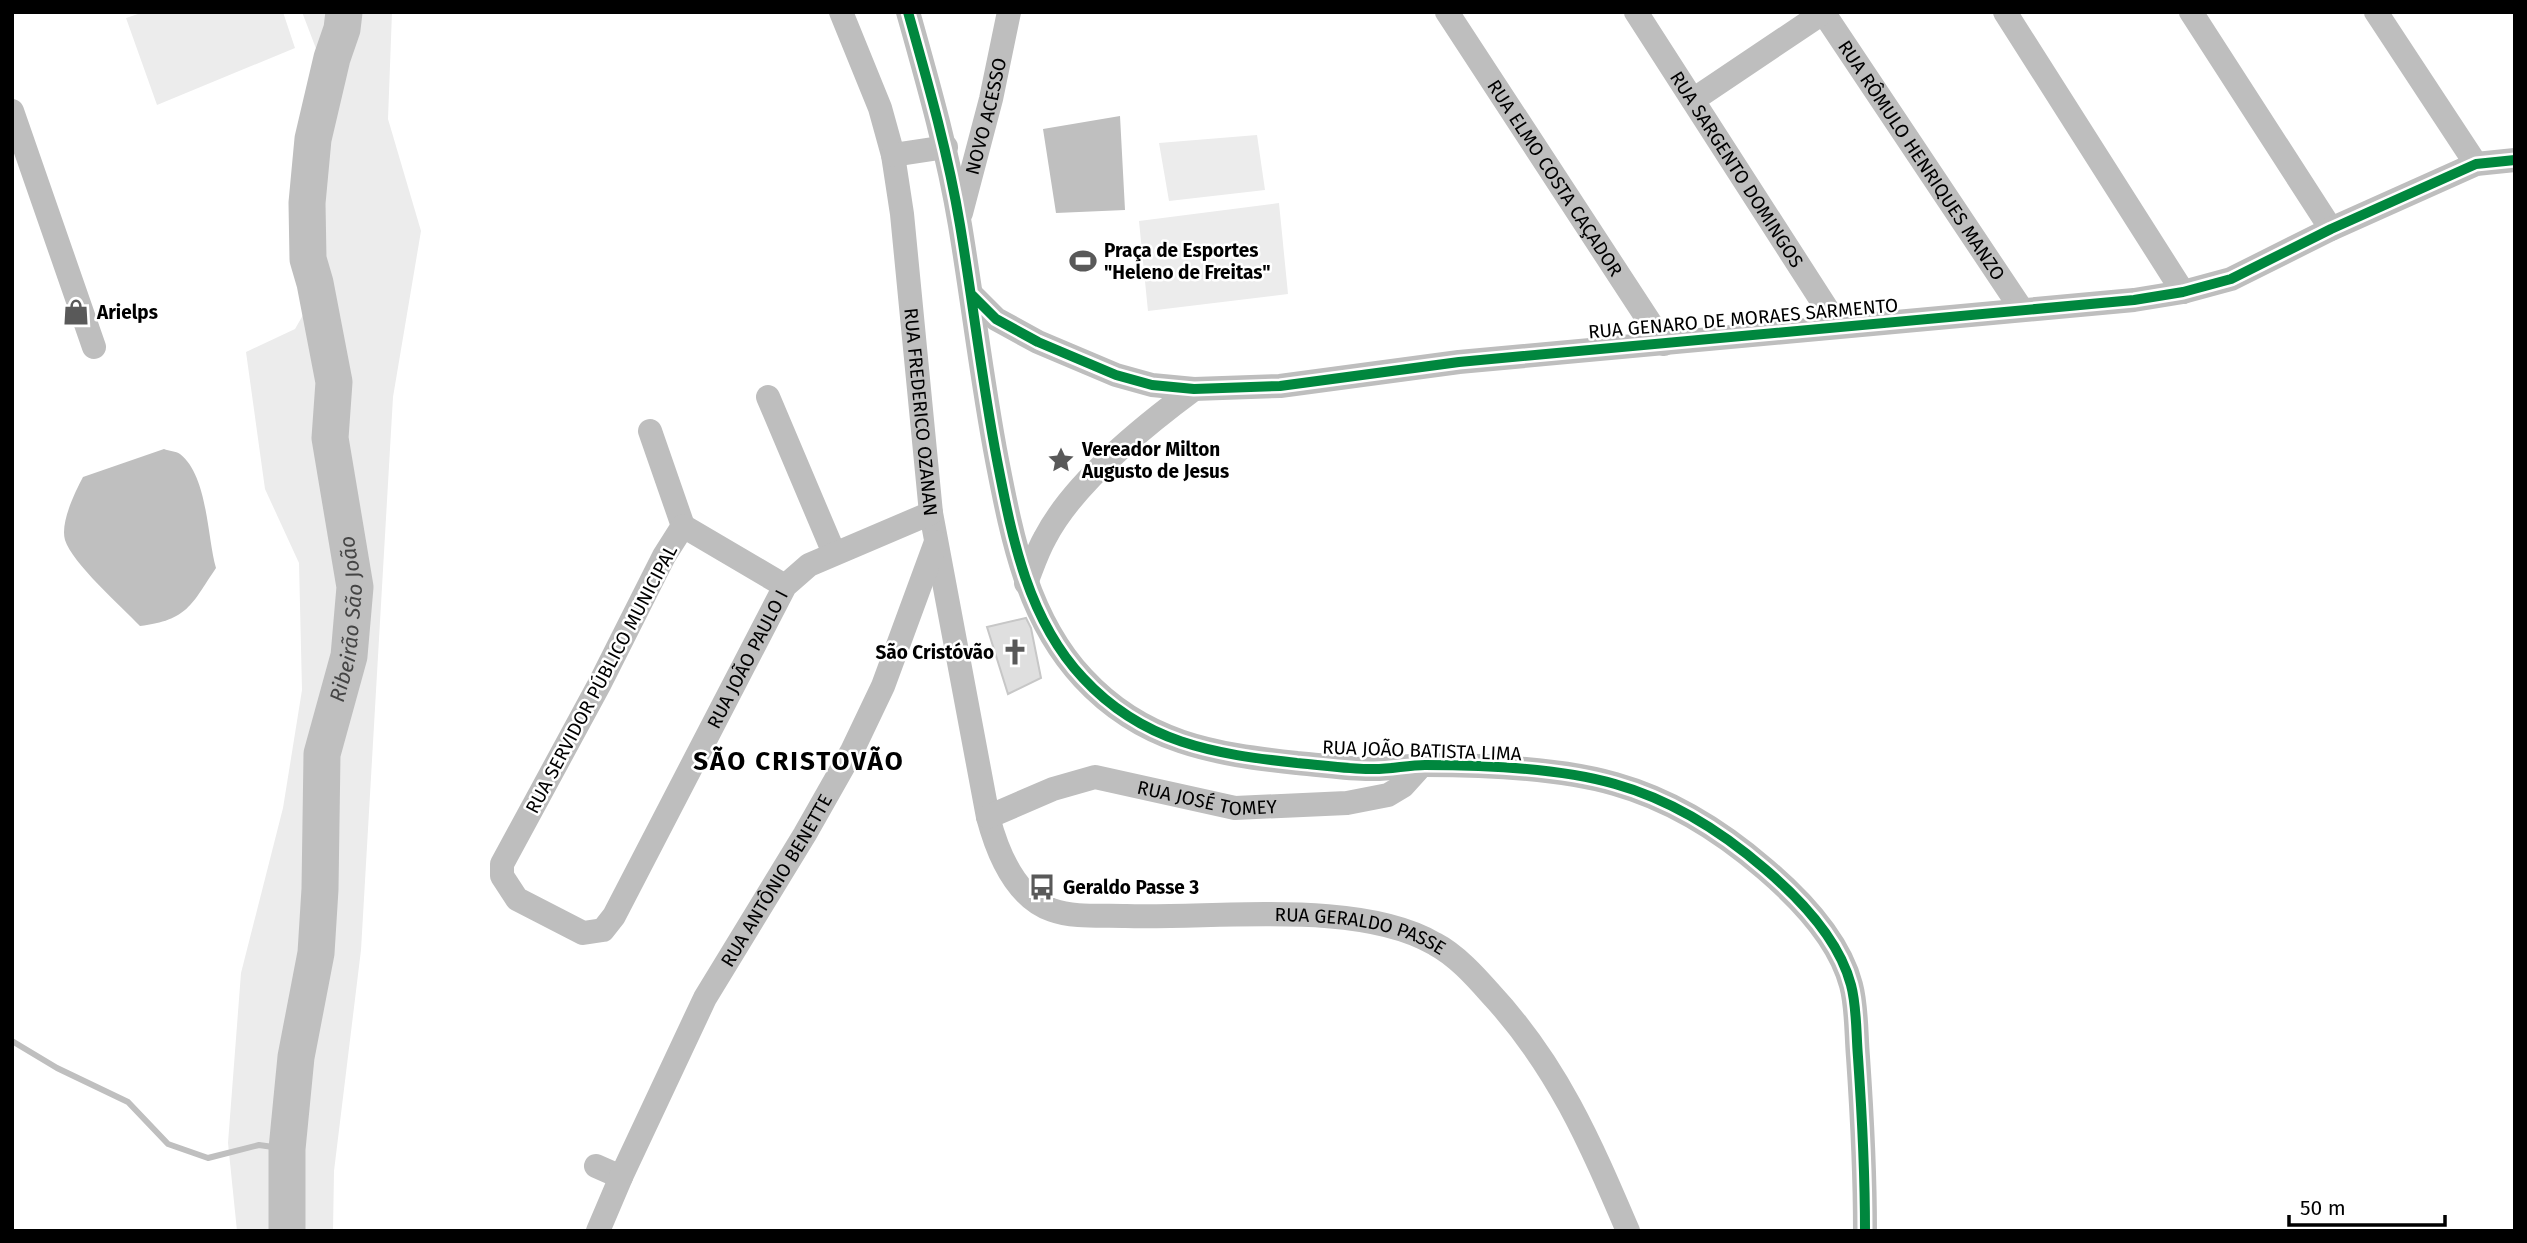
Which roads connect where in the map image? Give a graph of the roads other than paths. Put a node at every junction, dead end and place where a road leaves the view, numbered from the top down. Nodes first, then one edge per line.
1 (841, 12) edge
2 (908, 12) edge
3 (1009, 12) edge
4 (1447, 12) edge
5 (1636, 12) edge
6 (1824, 12) edge
7 (2005, 12) edge
8 (2191, 12) edge
9 (2376, 12) edge
10 (1693, 100) junction
11 (12, 111) edge
12 (946, 148) junction
13 (893, 155) junction
14 (2515, 160) edge
15 (2476, 164) junction
16 (959, 220) junction
17 (2331, 229) junction
18 (2183, 292) junction
19 (971, 294) junction
20 (2022, 310) junction
21 (1838, 326) junction
22 (1664, 344) junction
23 (94, 347) dead end
24 (1194, 388) junction
25 (768, 397) dead end
26 (650, 431) dead end
27 (931, 513) junction
28 (683, 526) junction
29 (936, 542) junction
30 (834, 553) junction
31 (1026, 583) junction
32 (785, 586) junction
33 (1422, 765) junction
34 (988, 817) junction
35 (614, 916) joint
36 (596, 1166) dead end
37 (621, 1177) junction
38 (598, 1231) edge
39 (1628, 1231) edge
40 (1865, 1231) edge

1 - 13 street, RUA FREDERICO OZANAN
2 - 12 street, RUA JOÃO BATISTA LIMA
3 - 16 street, NOVO ACESSO
4 - 22 street, RUA ELMO COSTA CAÇADOR
5 - 10 street, RUA SARGENTO DOMINGOS
6 - 10 street
6 - 20 street, RUA RÔMULO HENRIQUES MANZO
7 - 18 street
8 - 17 street
9 - 15 street
10 - 21 street, RUA SARGENTO DOMINGOS
11 - 23 street
12 - 13 street
12 - 16 street, RUA JOÃO BATISTA LIMA
13 - 27 street, RUA FREDERICO OZANAN
14 - 15 street, RUA GENARO DE MORAES SARMENTO
15 - 17 street, RUA GENARO DE MORAES SARMENTO
16 - 19 street, RUA JOÃO BATISTA LIMA
17 - 18 street, RUA GENARO DE MORAES SARMENTO
18 - 20 street, RUA GENARO DE MORAES SARMENTO
19 - 24 street, RUA GENARO DE MORAES SARMENTO
19 - 31 street, RUA JOÃO BATISTA LIMA
20 - 21 street, RUA GENARO DE MORAES SARMENTO
21 - 22 street, RUA GENARO DE MORAES SARMENTO
22 - 24 street, RUA GENARO DE MORAES SARMENTO
24 - 31 street
25 - 30 street
26 - 28 street
27 - 29 street, RUA FREDERICO OZANAN
27 - 30 street, RUA JOÃO PAULO I
28 - 32 street, RUA SERVIDOR PÚBLICO MUNICIPAL
28 - 35 street, RUA SERVIDOR PÚBLICO MUNICIPAL
29 - 34 street, RUA FREDERICO OZANAN
29 - 37 street, RUA ANTÔNIO BENETTE
30 - 32 street, RUA JOÃO PAULO I
31 - 33 street, RUA JOÃO BATISTA LIMA
32 - 35 street, RUA JOÃO PAULO I
33 - 34 street, RUA JOSÉ TOMEY
33 - 40 street, RUA JOÃO BATISTA LIMA
34 - 39 street, RUA GERALDO PASSE
36 - 37 street
37 - 38 street, RUA ANTÔNIO BENETTE

